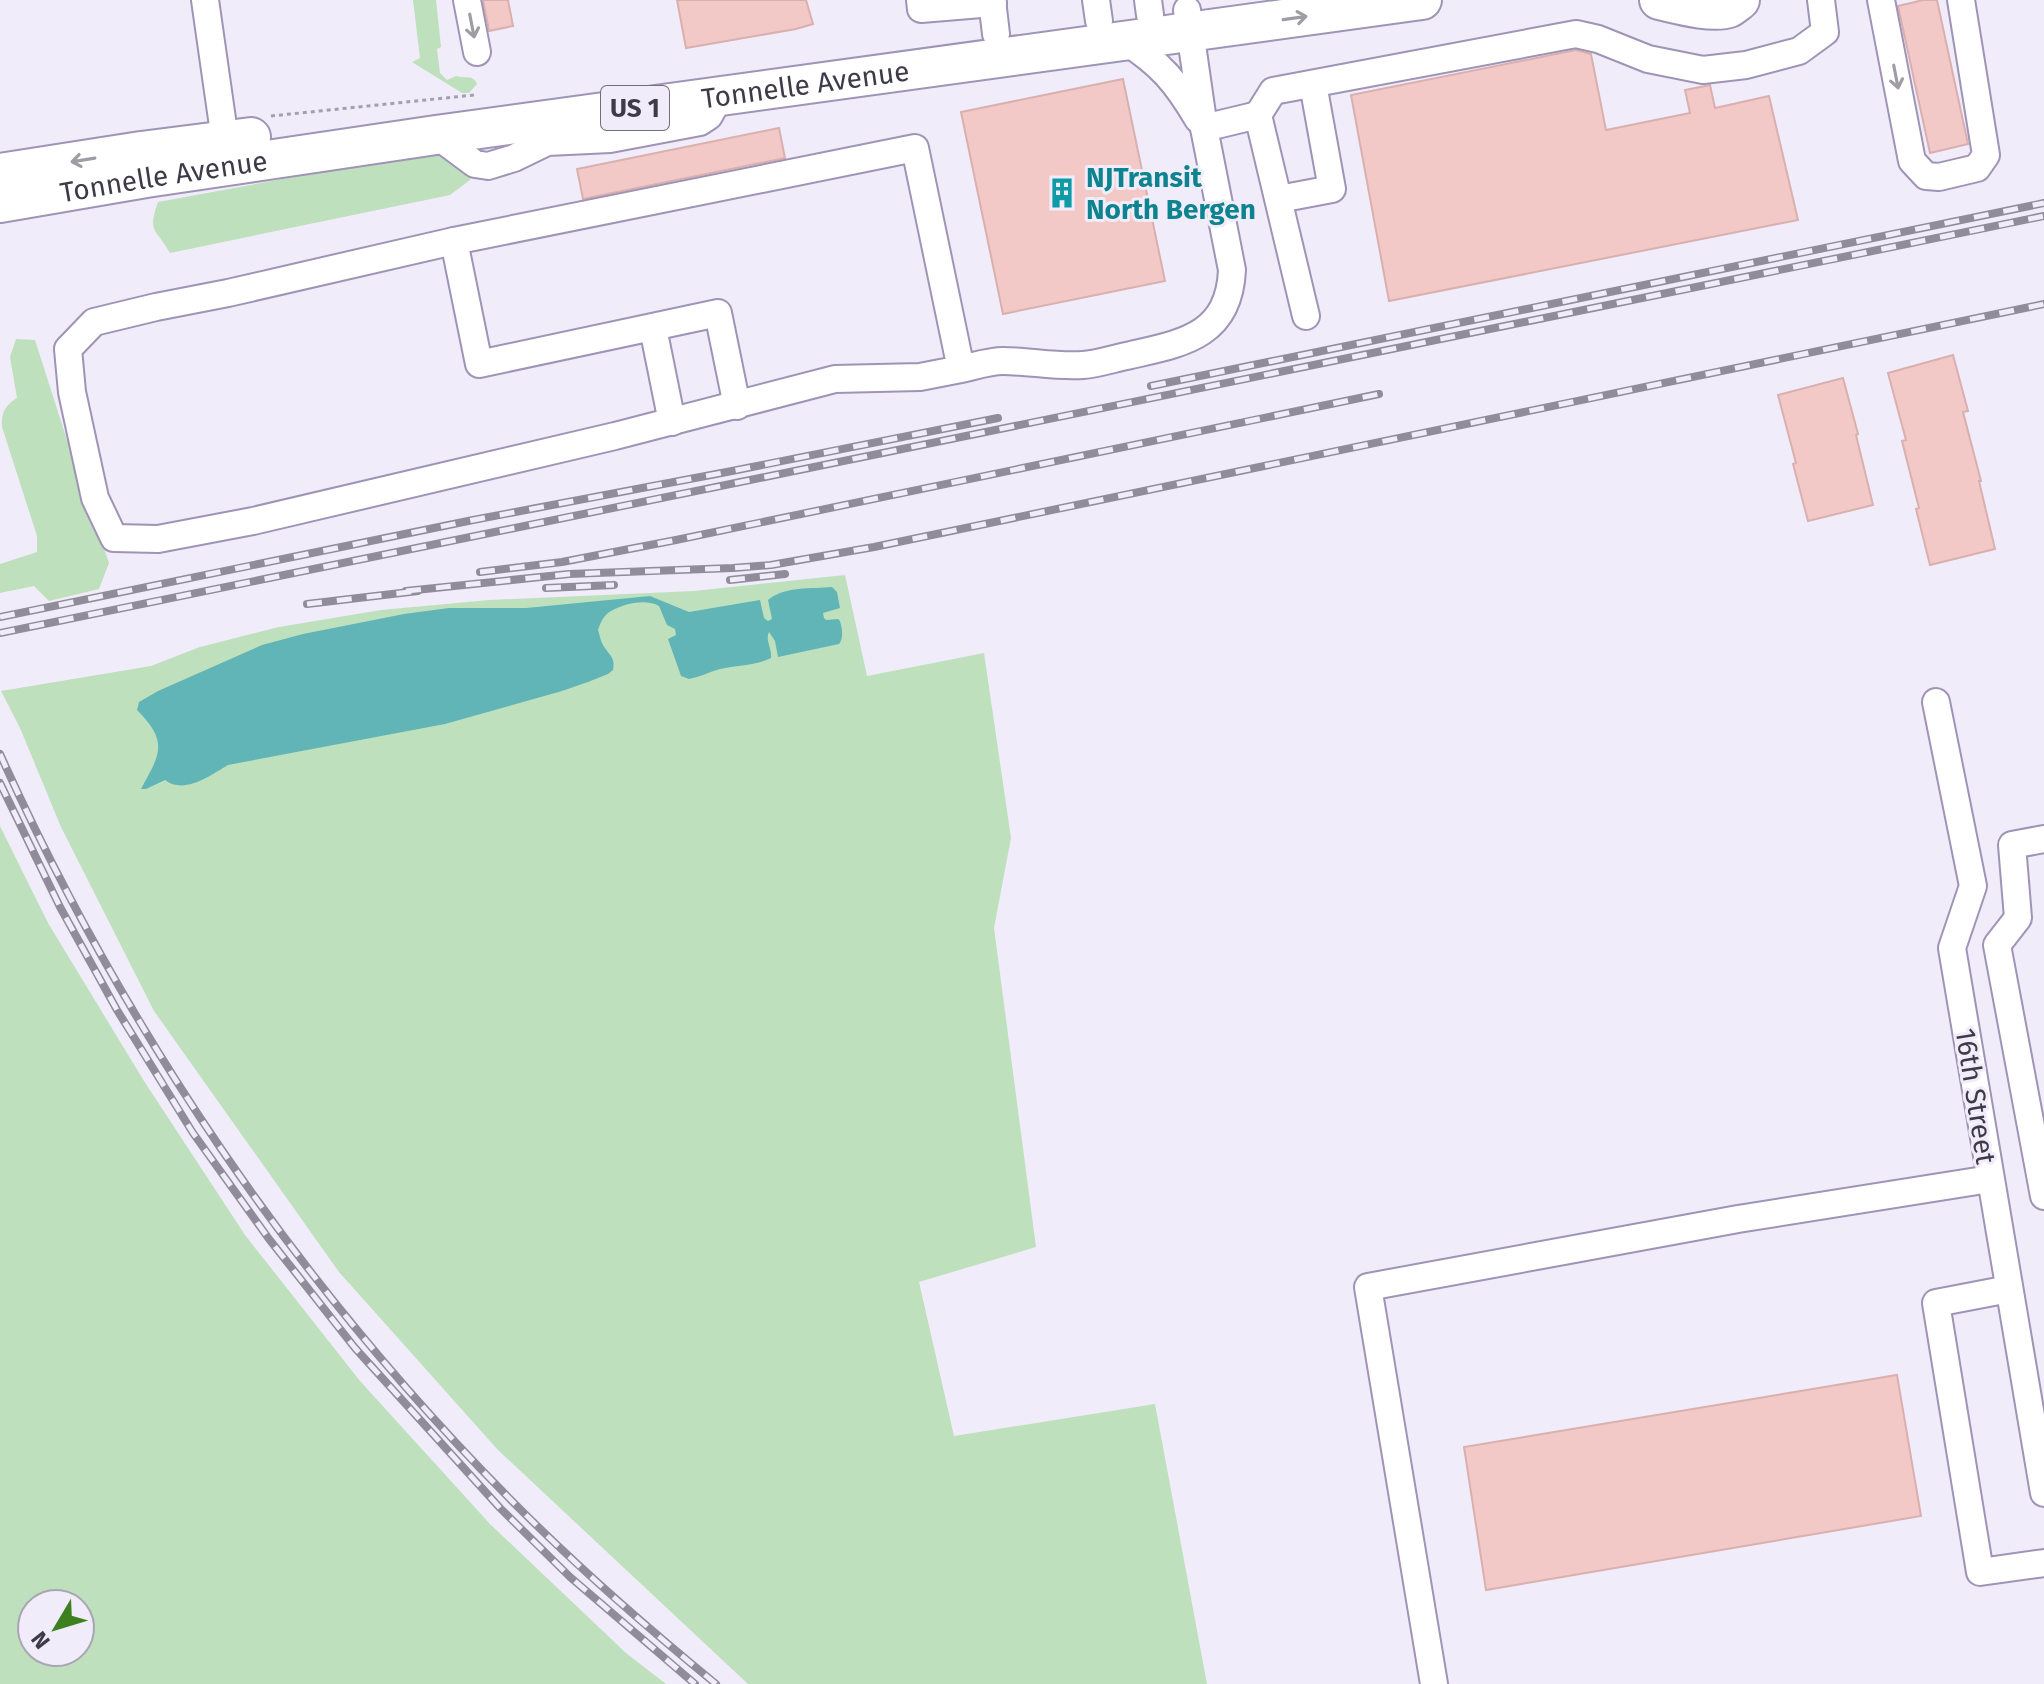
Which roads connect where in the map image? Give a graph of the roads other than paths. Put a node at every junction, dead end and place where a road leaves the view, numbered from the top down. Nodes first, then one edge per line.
1 (205, 0) edge
2 (467, 0) edge
3 (920, 0) edge
4 (1265, 0) edge
5 (1422, 0) edge
6 (1659, 0) edge
7 (1740, 0) edge
8 (1821, 0) edge
9 (1881, 0) edge
10 (1961, 0) edge
11 (994, 12) edge
12 (1196, 13) edge
13 (1124, 15) edge
14 (477, 52) dead end
15 (1313, 84) junction
16 (1258, 115) junction
17 (1204, 128) junction
18 (225, 140) junction
19 (143, 164) junction
20 (13, 186) edge
21 (1279, 199) junction
22 (454, 241) junction
23 (1306, 316) dead end
24 (653, 328) junction
25 (961, 369) junction
26 (737, 406) junction
27 (672, 422) junction
28 (1936, 702) dead end
29 (2044, 839) edge
30 (1990, 1179) junction
31 (2044, 1196) edge
32 (2009, 1289) junction
33 (2044, 1493) edge
34 (2044, 1563) edge
35 (1434, 1684) edge

1 - 18 street
2 -> 14 street
3 - 11 street
4 - 12 highway, Tonnelle Avenue / US 1
12 -> 5 highway, Tonnelle Avenue / US 1
6 - 7 highway
8 - 15 street
9 -> 10 street
11 - 13 highway, Tonnelle Avenue / US 1
11 - 18 highway, Tonnelle Avenue / US 1
12 - 13 highway, Tonnelle Avenue / US 1
12 - 17 street
13 - 17 street
13 - 19 highway, Tonnelle Avenue / US 1
15 - 16 street
15 - 21 street
16 - 17 street
16 - 21 street
17 - 25 street
18 - 19 highway, Tonnelle Avenue / US 1
19 - 20 highway, Tonnelle Avenue / US 1
21 - 23 street
22 - 24 street
22 - 25 street
22 - 27 street
24 - 26 street
24 - 27 street
25 - 26 street
26 - 27 street
28 - 30 street, 16th Street
29 - 31 street
30 - 32 street, 16th Street
30 - 35 street
32 - 33 street, 16th Street
32 - 34 street

